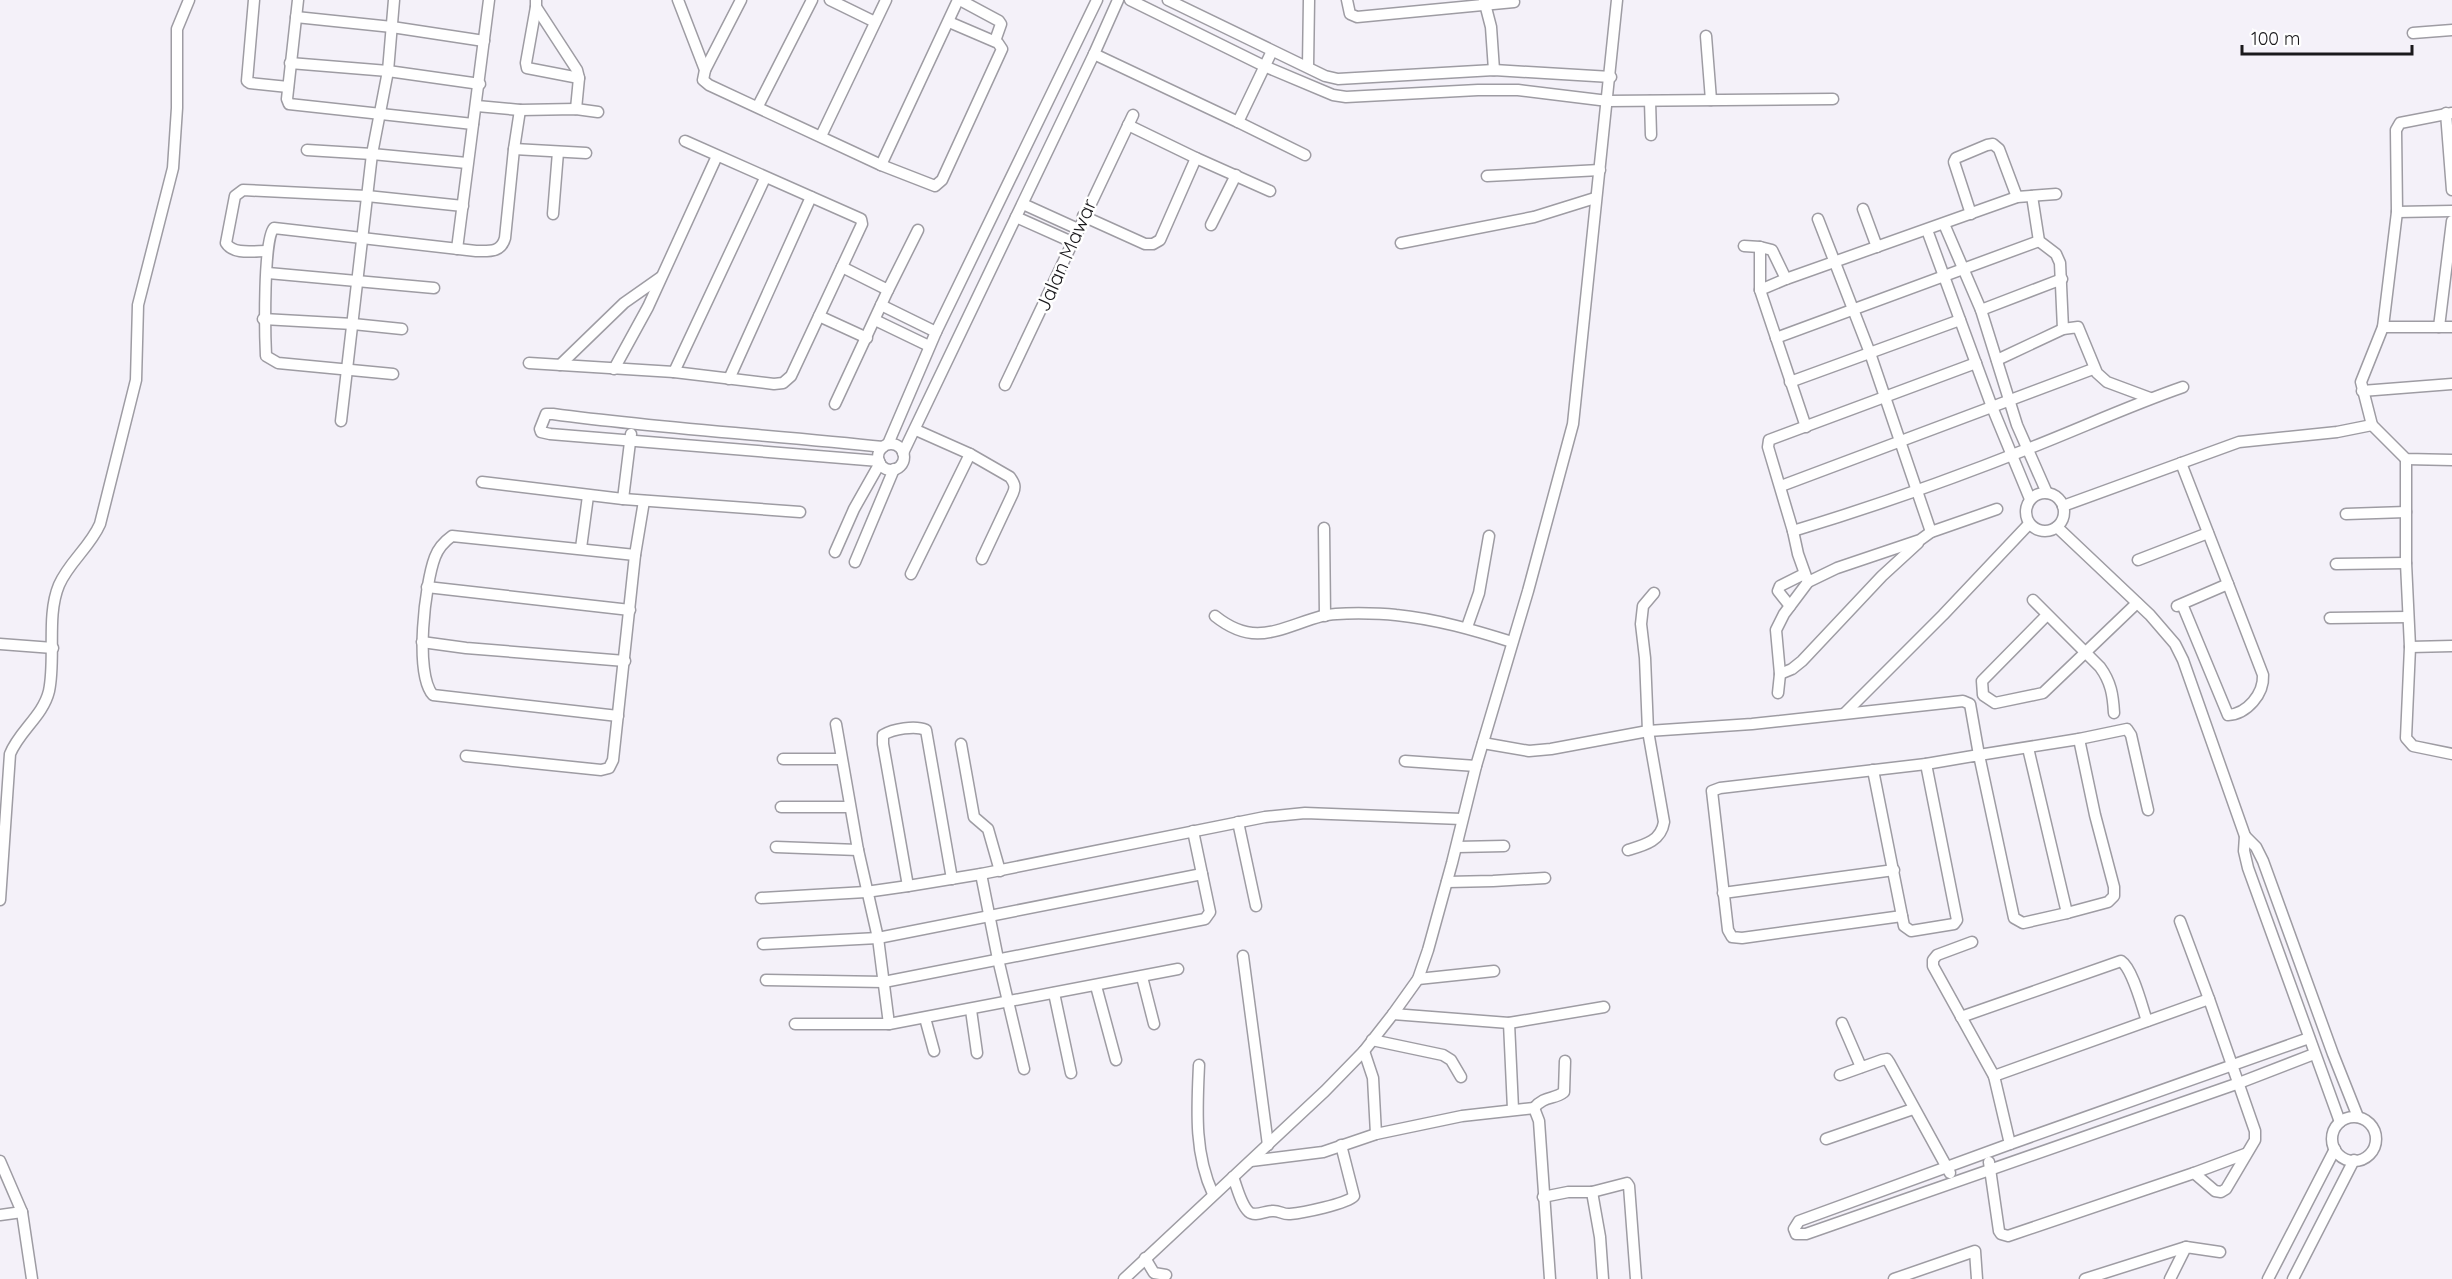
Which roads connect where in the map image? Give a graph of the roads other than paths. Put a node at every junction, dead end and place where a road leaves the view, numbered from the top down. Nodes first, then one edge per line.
1 (189, 0) edge
2 (254, 0) edge
3 (298, 0) edge
4 (394, 0) edge
5 (489, 0) edge
6 (678, 0) edge
7 (741, 0) edge
8 (812, 0) edge
9 (830, 0) edge
10 (886, 0) edge
11 (959, 0) edge
12 (1097, 0) edge
13 (1118, 0) edge
14 (1130, 0) edge
15 (1168, 0) edge
16 (1309, 0) edge
17 (1347, 0) edge
18 (1412, 0) edge
19 (1617, 0) edge
20 (1484, 2) edge
21 (1514, 2) dead end
22 (536, 3) edge
23 (1412, 12) junction
24 (296, 17) junction
25 (875, 22) junction
26 (949, 22) junction
27 (393, 27) junction
28 (2452, 30) edge
29 (2413, 33) dead end
30 (1706, 36) dead end
31 (484, 41) junction
32 (995, 41) junction
33 (1272, 51) junction
34 (1094, 54) junction
35 (290, 63) junction
36 (1264, 66) junction
37 (1308, 67) junction
38 (705, 70) junction
39 (1494, 70) junction
40 (388, 71) junction
41 (1519, 71) junction
42 (1558, 74) junction
43 (1384, 76) junction
44 (1611, 77) junction
45 (579, 78) junction
46 (480, 84) junction
47 (288, 87) junction
48 (1518, 90) junction
49 (1385, 94) junction
50 (1555, 94) junction
51 (1833, 99) dead end
52 (1711, 100) junction
53 (1608, 101) junction
54 (1650, 101) junction
55 (477, 106) junction
56 (758, 106) junction
57 (576, 109) junction
58 (520, 110) junction
59 (598, 112) dead end
60 (2449, 113) edge
61 (380, 114) junction
62 (1238, 122) junction
63 (473, 124) junction
64 (1651, 135) dead end
65 (821, 136) junction
66 (685, 141) dead end
67 (513, 149) junction
68 (307, 150) dead end
69 (558, 152) junction
70 (586, 153) dead end
71 (372, 154) junction
72 (1305, 155) dead end
73 (717, 156) junction
74 (1196, 158) junction
75 (467, 164) junction
76 (881, 165) junction
77 (1600, 170) junction
78 (1236, 175) junction
79 (1487, 176) dead end
80 (765, 178) junction
81 (2452, 190) edge
82 (1270, 191) dead end
83 (2056, 194) dead end
84 (367, 196) junction
85 (2032, 196) junction
86 (812, 197) junction
87 (2017, 197) junction
88 (1595, 198) junction
89 (1023, 204) junction
90 (463, 206) junction
91 (1863, 209) dead end
92 (2452, 211) edge
93 (2397, 212) junction
94 (553, 214) dead end
95 (1971, 214) junction
96 (1083, 216) junction
97 (1016, 217) junction
98 (1818, 219) dead end
99 (2452, 221) edge
100 (1944, 224) junction
101 (1211, 225) dead end
102 (1078, 229) junction
103 (918, 230) dead end
104 (1927, 230) junction
105 (363, 240) junction
106 (2039, 241) junction
107 (1072, 242) junction
108 (1401, 243) dead end
109 (1744, 246) dead end
110 (1760, 247) junction
111 (1877, 247) junction
112 (457, 249) junction
113 (267, 251) junction
114 (1835, 262) junction
115 (843, 267) junction
116 (1962, 268) junction
117 (268, 273) junction
118 (1943, 276) junction
119 (661, 277) junction
120 (1786, 279) junction
121 (2062, 279) junction
122 (359, 280) junction
123 (434, 288) dead end
124 (888, 290) junction
125 (1760, 290) junction
126 (881, 305) junction
127 (1853, 308) junction
128 (1981, 310) junction
129 (819, 316) junction
130 (263, 319) junction
131 (875, 320) junction
132 (1960, 320) junction
133 (353, 324) junction
134 (2383, 327) junction
135 (2439, 327) junction
136 (2452, 327) edge
137 (402, 329) dead end
138 (2063, 329) junction
139 (936, 332) junction
140 (867, 338) junction
141 (1776, 338) junction
142 (929, 346) junction
143 (1870, 353) junction
144 (1997, 360) junction
145 (529, 363) dead end
146 (1976, 363) junction
147 (560, 365) junction
148 (348, 369) junction
149 (614, 369) junction
150 (2093, 369) junction
151 (674, 372) junction
152 (393, 374) dead end
153 (729, 379) junction
154 (1790, 382) junction
155 (2452, 384) edge
156 (1005, 386) dead end
157 (2183, 387) dead end
158 (2362, 391) junction
159 (1885, 398) junction
160 (2151, 398) junction
161 (2009, 401) junction
162 (836, 404) dead end
163 (1992, 407) junction
164 (341, 421) dead end
165 (633, 424) junction
166 (2368, 426) junction
167 (1806, 428) junction
168 (916, 430) junction
169 (630, 440) junction
170 (1901, 442) junction
171 (886, 446) junction
172 (2028, 449) junction
173 (903, 453) junction
174 (970, 454) junction
175 (2012, 454) junction
176 (2406, 459) junction
177 (2452, 460) edge
178 (879, 462) junction
179 (2181, 463) junction
180 (894, 469) junction
181 (482, 482) dead end
182 (1781, 486) junction
183 (1917, 490) junction
184 (2047, 493) junction
185 (588, 496) junction
186 (623, 499) junction
187 (2030, 499) junction
188 (644, 501) junction
189 (2063, 506) junction
190 (1997, 509) dead end
191 (800, 512) dead end
192 (2406, 512) junction
193 (2346, 514) dead end
194 (2029, 524) junction
195 (2057, 527) junction
196 (1324, 528) dead end
197 (1793, 531) junction
198 (1931, 532) junction
199 (2208, 533) junction
200 (1489, 536) dead end
201 (1920, 540) junction
202 (581, 548) junction
203 (835, 552) dead end
204 (635, 555) junction
205 (982, 559) dead end
206 (2138, 560) dead end
207 (855, 562) dead end
208 (2406, 563) junction
209 (2336, 564) dead end
210 (911, 574) dead end
211 (1806, 578) junction
212 (2228, 584) junction
213 (427, 587) junction
214 (1654, 593) dead end
215 (2032, 600) dead end
216 (2137, 603) junction
217 (1790, 606) junction
218 (630, 610) junction
219 (2047, 615) junction
220 (1215, 616) dead end
221 (1324, 616) junction
222 (2408, 617) junction
223 (2330, 618) dead end
224 (1467, 627) junction
225 (422, 642) junction
226 (1512, 642) junction
227 (0, 644) edge
228 (2452, 646) edge
229 (2410, 647) junction
230 (53, 648) junction
231 (2085, 652) junction
232 (625, 661) junction
233 (1780, 674) junction
234 (1778, 693) dead end
235 (1845, 713) junction
236 (2114, 713) dead end
237 (618, 716) junction
238 (836, 724) dead end
239 (1648, 731) junction
240 (2079, 739) junction
241 (1483, 743) junction
242 (961, 744) dead end
243 (2028, 748) junction
244 (2452, 754) edge
245 (1979, 755) junction
246 (466, 756) dead end
247 (783, 759) dead end
248 (841, 759) junction
249 (1405, 761) dead end
250 (1926, 764) junction
251 (1476, 766) junction
252 (1873, 770) junction
253 (780, 807) dead end
254 (849, 807) junction
255 (2148, 810) dead end
256 (1462, 819) junction
257 (1238, 822) junction
258 (1194, 831) junction
259 (2245, 836) junction
260 (1504, 846) dead end
261 (776, 847) dead end
262 (1457, 847) junction
263 (858, 850) junction
264 (1628, 850) dead end
265 (1000, 870) junction
266 (1894, 870) junction
267 (981, 874) junction
268 (1203, 874) junction
269 (1545, 878) dead end
270 (952, 879) junction
271 (1447, 882) junction
272 (908, 886) junction
273 (866, 892) junction
274 (1723, 893) junction
275 (761, 897) dead end
276 (0, 900) edge
277 (1256, 906) dead end
278 (2067, 913) junction
279 (989, 916) junction
280 (1902, 916) junction
281 (2180, 921) dead end
282 (878, 938) junction
283 (1972, 942) dead end
284 (763, 944) dead end
285 (1243, 956) dead end
286 (998, 959) junction
287 (1178, 969) dead end
288 (1494, 971) dead end
289 (1142, 977) junction
290 (1418, 979) junction
291 (766, 980) dead end
292 (884, 982) junction
293 (1096, 986) junction
294 (1054, 993) junction
295 (2209, 999) junction
296 (1007, 1001) junction
297 (1604, 1007) dead end
298 (971, 1010) junction
299 (1393, 1014) junction
300 (1961, 1017) junction
301 (925, 1018) junction
302 (2147, 1021) junction
303 (1154, 1023) dead end
304 (1509, 1023) junction
305 (1842, 1023) dead end
306 (795, 1024) dead end
307 (889, 1024) junction
308 (2309, 1038) junction
309 (1372, 1040) junction
310 (934, 1051) dead end
311 (1364, 1051) junction
312 (977, 1053) dead end
313 (2314, 1054) junction
314 (1116, 1060) dead end
315 (1565, 1061) dead end
316 (1199, 1065) dead end
317 (2233, 1066) junction
318 (1861, 1067) junction
319 (1024, 1069) dead end
320 (1071, 1073) dead end
321 (1840, 1076) dead end
322 (1994, 1076) junction
323 (1461, 1077) dead end
324 (2239, 1083) junction
325 (1534, 1108) junction
326 (1513, 1109) junction
327 (1913, 1109) junction
328 (2358, 1117) junction
329 (2340, 1122) junction
330 (1376, 1134) junction
331 (1826, 1139) dead end
332 (2010, 1144) junction
333 (1268, 1145) junction
334 (1341, 1145) junction
335 (2335, 1149) junction
336 (1986, 1153) junction
337 (2246, 1154) junction
338 (0, 1161) edge
339 (1251, 1161) junction
340 (2355, 1161) junction
341 (1948, 1167) junction
342 (1990, 1168) junction
343 (2194, 1173) junction
344 (1233, 1177) junction
345 (1953, 1182) junction
346 (1592, 1192) junction
347 (1213, 1194) junction
348 (1543, 1197) junction
349 (22, 1212) junction
350 (0, 1215) edge
351 (2186, 1247) junction
352 (2220, 1252) dead end
353 (1145, 1258) junction
354 (1166, 1275) dead end
355 (32, 1279) edge
356 (1124, 1279) edge
357 (1550, 1279) edge
358 (1604, 1279) edge
359 (1636, 1279) edge
360 (1894, 1279) edge
361 (1977, 1279) edge
362 (2085, 1279) edge
363 (2170, 1279) edge
364 (2268, 1279) edge
365 (2293, 1279) edge

1 - 230 street
2 - 47 street
3 - 24 street
4 - 27 street
5 - 31 street
6 - 38 street
7 - 38 street
8 - 56 street
9 - 25 street
10 - 25 street
11 - 26 street
11 - 32 street
12 - 139 street
13 - 34 street
14 - 36 street
15 - 33 street
16 - 37 street
17 - 23 street
18 - 23 street
19 - 44 street
20 - 21 street
20 - 23 street
20 - 39 street
22 - 45 street
22 - 45 street
24 - 27 street
24 - 35 street
25 - 65 street
26 - 32 street
26 - 76 street
27 - 31 street
27 - 40 street
28 - 29 street
30 - 52 street
31 - 46 street
32 - 76 street
33 - 36 street
33 - 37 street
34 - 62 street
34 - 89 street
35 - 40 street
35 - 47 street
36 - 49 street
36 - 62 street
37 - 43 street
38 - 56 street
39 - 41 street
39 - 43 street
40 - 46 street
40 - 61 street
41 - 42 street
41 - 48 street
42 - 44 street
42 - 50 street
43 - 49 street
44 - 53 street
45 - 57 street
46 - 55 street
47 - 61 street
48 - 49 street
48 - 50 street
50 - 53 street
51 - 52 street
52 - 54 street
53 - 54 street
53 - 77 street
54 - 64 street
55 - 58 street
55 - 63 street
56 - 65 street
57 - 58 street
57 - 59 street
58 - 67 street
60 - 81 street
60 - 93 street
61 - 63 street
61 - 71 street
62 - 72 street
63 - 75 street
65 - 76 street
66 - 73 street
67 - 69 street
67 - 112 street
68 - 71 street
69 - 70 street
69 - 94 street
71 - 75 street
71 - 84 street
73 - 80 street
73 - 119 street
74 - 78 street
74 - 96 street
74 - 96 street, Jalan Mawar
75 - 90 street
77 - 79 street
77 - 88 street
78 - 82 street
78 - 101 street
80 - 86 street
80 - 151 street
83 - 85 street
84 - 90 street
84 - 105 street
84 - 113 street
85 - 87 street
85 - 106 street
86 - 115 street
86 - 153 street
87 - 95 street
87 - 95 street
88 - 108 street
88 - 226 street
89 - 97 street
89 - 102 street
90 - 112 street
91 - 111 street
92 - 93 street
93 - 134 street
95 - 100 street
96 - 102 street, Jalan Mawar
97 - 107 street
97 - 168 street
98 - 114 street
99 - 135 street
100 - 104 street
100 - 116 street
102 - 107 street, Jalan Mawar
103 - 124 street
104 - 111 street
104 - 118 street
105 - 112 street
105 - 113 street
105 - 122 street
106 - 116 street
106 - 121 street
107 - 156 street, Jalan Mawar
109 - 110 street
110 - 120 street
110 - 125 street
111 - 114 street
113 - 117 street
114 - 120 street
114 - 127 street
115 - 124 street
115 - 129 street
116 - 118 street
116 - 128 street
117 - 122 street
117 - 130 street
118 - 127 street
118 - 132 street
119 - 147 street
119 - 149 street
120 - 125 street
121 - 128 street
121 - 138 street
122 - 123 street
122 - 133 street
124 - 126 street
125 - 141 street
126 - 131 street
126 - 139 street
127 - 141 street
127 - 143 street
128 - 144 street
129 - 140 street
129 - 153 street
130 - 133 street
130 - 148 street
131 - 140 street
131 - 142 street
132 - 143 street
132 - 146 street
133 - 137 street
133 - 148 street
134 - 135 street
134 - 158 street
135 - 136 street
138 - 144 street
138 - 150 street
139 - 142 street
140 - 162 street
141 - 154 street
142 - 171 street
143 - 154 street
143 - 159 street
144 - 161 street
145 - 147 street
146 - 159 street
146 - 163 street
147 - 149 street
148 - 152 street
148 - 164 street
149 - 151 street
150 - 160 street
150 - 161 street
151 - 153 street
154 - 167 street
155 - 158 street
157 - 160 street
158 - 166 street
159 - 167 street
159 - 170 street
160 - 172 street
161 - 163 street
161 - 172 street
163 - 170 street
163 - 175 street
165 - 169 street
165 - 169 street
165 - 171 street
166 - 176 street
166 - 179 street
167 - 182 street
168 - 173 street
168 - 174 street
169 - 178 street
169 - 186 street
170 - 182 street
170 - 183 street
171 - 173 street
171 - 178 street
172 - 175 street
172 - 184 street
173 - 180 street
174 - 205 street
174 - 210 street
175 - 183 street
175 - 187 street
176 - 177 street
176 - 192 street
178 - 180 street
178 - 203 street
179 - 189 street
179 - 199 street
180 - 207 street
181 - 185 street
182 - 197 street
183 - 197 street
183 - 198 street
184 - 187 street
184 - 189 street
185 - 186 street
185 - 202 street
186 - 188 street
187 - 194 street
188 - 191 street
188 - 204 street
189 - 195 street
190 - 198 street
192 - 193 street
192 - 208 street
194 - 195 street
194 - 235 street
195 - 216 street
196 - 221 street
197 - 211 street
198 - 201 street
199 - 206 street
199 - 212 street
200 - 224 street
201 - 211 street
201 - 233 street
202 - 204 street
202 - 213 street
204 - 218 street
208 - 209 street
208 - 222 street
211 - 217 street
211 - 217 street
212 - 212 street
213 - 218 street
213 - 225 street
214 - 239 street
215 - 219 street
216 - 231 street
216 - 259 street
217 - 233 street
218 - 232 street
219 - 231 street
219 - 231 street
220 - 221 street
221 - 224 street
222 - 223 street
222 - 229 street
224 - 226 street
225 - 232 street
225 - 237 street
226 - 241 street
227 - 230 street
228 - 229 street
229 - 244 street
230 - 276 street
231 - 236 street
232 - 237 street
233 - 234 street
235 - 239 street
235 - 245 street
237 - 246 street
238 - 248 street
239 - 241 street
239 - 264 street
240 - 243 street
240 - 255 street
240 - 278 street
241 - 251 street
242 - 265 street
243 - 245 street
243 - 278 street
245 - 250 street
245 - 278 street
247 - 248 street
248 - 254 street
249 - 251 street
250 - 252 street
250 - 280 street
251 - 256 street
252 - 266 street
252 - 274 street
253 - 254 street
254 - 263 street
256 - 257 street
256 - 262 street
257 - 258 street
257 - 277 street
258 - 265 street
258 - 268 street
259 - 308 street
259 - 328 street
260 - 262 street
261 - 263 street
262 - 271 street
263 - 273 street
265 - 267 street
266 - 274 street
266 - 280 street
267 - 270 street
267 - 279 street
268 - 279 street
268 - 286 street
269 - 271 street
270 - 272 street
270 - 272 street
271 - 290 street
272 - 273 street
273 - 275 street
273 - 282 street
274 - 280 street
279 - 282 street
279 - 286 street
281 - 295 street
282 - 284 street
282 - 292 street
283 - 300 street
285 - 333 street
286 - 292 street
286 - 296 street
287 - 289 street
288 - 290 street
289 - 293 street
289 - 303 street
290 - 299 street
291 - 292 street
292 - 307 street
293 - 294 street
293 - 314 street
294 - 296 street
294 - 320 street
295 - 302 street
295 - 317 street
296 - 298 street
296 - 319 street
297 - 304 street
298 - 301 street
298 - 312 street
299 - 304 street
299 - 309 street
300 - 302 street
300 - 322 street
301 - 307 street
301 - 310 street
302 - 322 street
304 - 326 street
305 - 318 street
306 - 307 street
308 - 313 street
308 - 317 street
309 - 311 street
309 - 323 street
311 - 330 street
311 - 333 street
313 - 324 street
313 - 329 street
315 - 325 street
316 - 347 street
317 - 324 street
317 - 332 street
318 - 321 street
318 - 327 street
322 - 332 street
324 - 337 street
324 - 342 street
325 - 326 street
325 - 348 street
326 - 330 street
327 - 331 street
327 - 341 street
328 - 329 street
328 - 340 street
329 - 335 street
330 - 334 street
332 - 336 street
333 - 339 street
334 - 339 street
334 - 344 street
335 - 340 street
335 - 364 street
336 - 341 street
336 - 342 street
337 - 343 street
337 - 343 street
338 - 349 street
339 - 344 street
340 - 365 street
341 - 345 street
341 - 345 street
342 - 343 street
342 - 345 street
344 - 347 street
346 - 348 street
346 - 358 street
346 - 359 street
347 - 353 street
348 - 357 street
349 - 350 street
349 - 355 street
351 - 352 street
351 - 362 street
351 - 363 street
353 - 354 street
353 - 356 street
360 - 361 street

